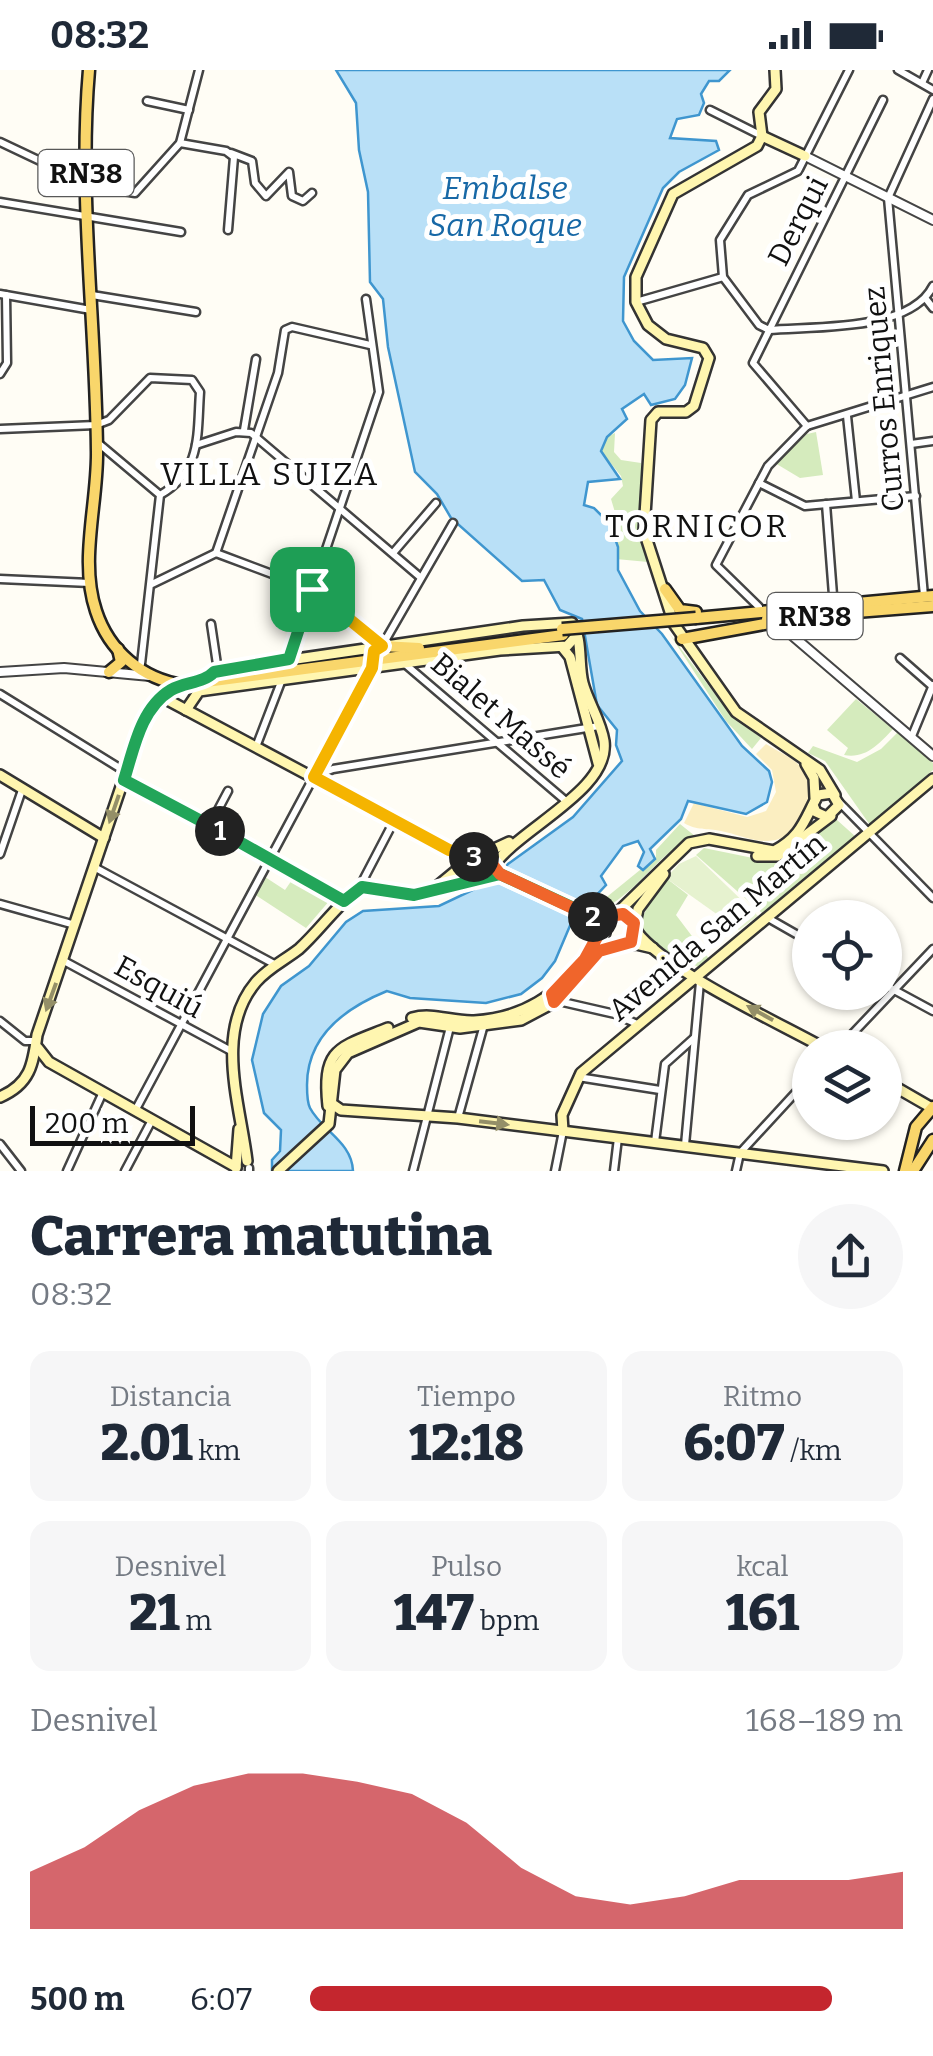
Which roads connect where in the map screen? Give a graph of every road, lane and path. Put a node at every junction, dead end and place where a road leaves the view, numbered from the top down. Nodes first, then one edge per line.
1 (89, 70) edge
2 (199, 70) edge
3 (775, 70) edge
4 (850, 70) edge
5 (898, 70) edge
6 (928, 70) edge
7 (922, 83) junction
8 (933, 90) edge
9 (933, 99) edge
10 (883, 100) dead end
11 (147, 101) dead end
12 (188, 110) junction
13 (710, 110) dead end
14 (762, 136) junction
15 (0, 142) edge
16 (180, 142) junction
17 (231, 154) junction
18 (806, 156) junction
19 (846, 176) junction
20 (90, 184) junction
21 (312, 193) dead end
22 (888, 198) junction
23 (0, 202) edge
24 (92, 216) junction
25 (933, 220) edge
26 (228, 230) dead end
27 (180, 232) dead end
28 (723, 277) junction
29 (933, 286) edge
30 (3, 295) edge
31 (92, 295) junction
32 (366, 299) dead end
33 (926, 299) junction
34 (636, 302) junction
35 (933, 308) edge
36 (92, 310) junction
37 (196, 312) dead end
38 (899, 317) junction
39 (769, 330) junction
40 (370, 345) junction
41 (256, 359) dead end
42 (0, 374) edge
43 (933, 386) edge
44 (906, 395) junction
45 (847, 416) junction
46 (96, 425) junction
47 (807, 426) junction
48 (0, 428) edge
49 (244, 430) junction
50 (257, 438) junction
51 (933, 441) edge
52 (97, 442) junction
53 (912, 444) junction
54 (196, 445) junction
55 (759, 483) junction
56 (160, 495) junction
57 (916, 496) junction
58 (856, 501) junction
59 (436, 503) dead end
60 (826, 504) junction
61 (340, 509) junction
62 (453, 523) dead end
63 (216, 553) junction
64 (393, 553) junction
65 (420, 577) junction
66 (0, 579) edge
67 (90, 583) junction
68 (152, 584) junction
69 (312, 589) junction
70 (665, 589) junction
71 (928, 596) edge
72 (933, 606) edge
73 (759, 607) junction
74 (834, 609) junction
75 (878, 611) junction
76 (807, 612) junction
77 (696, 618) junction
78 (774, 620) junction
79 (672, 621) junction
80 (211, 624) dead end
81 (576, 630) junction
82 (562, 637) junction
83 (682, 638) junction
84 (797, 640) junction
85 (382, 646) junction
86 (418, 648) junction
87 (129, 657) junction
88 (900, 658) dead end
89 (372, 661) junction
90 (405, 664) junction
91 (285, 671) junction
92 (0, 672) edge
93 (113, 672) junction
94 (154, 678) junction
95 (246, 679) junction
96 (207, 680) junction
97 (259, 685) junction
98 (933, 685) edge
99 (183, 686) junction
100 (0, 694) edge
101 (162, 696) junction
102 (186, 710) junction
103 (594, 728) junction
104 (912, 736) junction
105 (498, 744) junction
106 (256, 747) junction
107 (933, 756) edge
108 (802, 761) junction
109 (0, 775) edge
110 (125, 776) junction
111 (314, 777) junction
112 (933, 780) edge
113 (933, 788) edge
114 (228, 790) dead end
115 (22, 791) junction
116 (913, 796) junction
117 (837, 798) junction
118 (814, 801) junction
119 (566, 802) junction
120 (831, 816) junction
121 (395, 820) junction
122 (210, 825) junction
123 (868, 835) junction
124 (521, 836) junction
125 (104, 838) junction
126 (449, 850) junction
127 (0, 854) edge
128 (477, 857) junction
129 (271, 858) junction
130 (468, 866) junction
131 (94, 867) junction
132 (490, 870) junction
133 (440, 884) junction
134 (359, 888) junction
135 (428, 893) junction
136 (933, 898) edge
137 (344, 901) junction
138 (0, 904) edge
139 (594, 918) junction
140 (768, 918) junction
141 (608, 923) junction
142 (75, 925) junction
143 (636, 928) junction
144 (792, 932) edge
145 (226, 940) junction
146 (623, 945) junction
147 (653, 948) junction
148 (933, 949) edge
149 (64, 961) junction
150 (276, 965) junction
151 (698, 976) junction
152 (902, 982) edge
153 (902, 994) edge
154 (553, 998) junction
155 (876, 1010) edge
156 (933, 1012) edge
157 (0, 1021) edge
158 (485, 1023) junction
159 (450, 1024) junction
160 (637, 1024) junction
161 (180, 1025) junction
162 (792, 1030) edge
163 (856, 1030) edge
164 (696, 1037) junction
165 (36, 1040) junction
166 (233, 1052) junction
167 (49, 1062) junction
168 (32, 1067) junction
169 (578, 1077) junction
170 (660, 1090) junction
171 (103, 1092) junction
172 (902, 1092) edge
173 (0, 1097) edge
174 (792, 1098) edge
175 (331, 1105) junction
176 (931, 1108) edge
177 (136, 1109) junction
178 (345, 1110) junction
179 (425, 1116) junction
180 (153, 1118) junction
181 (458, 1118) junction
182 (324, 1129) junction
183 (563, 1132) junction
184 (618, 1137) junction
185 (933, 1138) edge
186 (654, 1142) junction
187 (0, 1144) edge
188 (684, 1146) junction
189 (740, 1153) junction
190 (8, 1155) junction
191 (792, 1159) junction
192 (0, 1160) edge
193 (245, 1168) edge
194 (840, 1168) edge
195 (912, 1169) edge
196 (21, 1171) edge
197 (66, 1171) edge
198 (125, 1171) edge
199 (278, 1171) edge
200 (413, 1171) edge
201 (555, 1171) edge
202 (614, 1171) edge
203 (736, 1171) edge
204 (791, 1171) edge
205 (883, 1171) edge

1 - 20 main road, RN38
1 - 20 main road, RN38
2 - 12 street
3 - 14 main road
4 - 18 street
5 - 7 street
6 - 7 street
7 - 8 street
9 - 22 street
10 - 19 street, Derqui
11 - 12 street
12 - 16 street
13 - 14 street
14 - 18 main road
14 - 34 main road
15 - 20 street
16 - 17 street
16 - 20 street
17 - 21 street
17 - 26 street
18 - 19 street
18 - 28 street
19 - 22 street
19 - 39 street, Derqui
20 - 24 main road, RN38
22 - 25 street
22 - 38 street, Curros Enriquez
23 - 24 street
24 - 27 street
24 - 31 main road, RN38
28 - 34 street
28 - 39 street
29 - 33 street
30 - 36 street
30 - 42 street
31 - 36 main road, RN38
31 - 37 street
32 - 40 street
33 - 35 street
33 - 38 street
34 - 70 main road
36 - 46 main road, RN38
38 - 39 street
38 - 44 street, Curros Enriquez
39 - 47 street, Derqui
40 - 50 street
40 - 61 street
41 - 49 street
43 - 44 street
44 - 45 street
44 - 53 street, Curros Enriquez
45 - 47 street
45 - 58 street
46 - 48 street
46 - 52 main road, RN38
46 - 54 street
47 - 55 street
49 - 50 street
49 - 54 street
50 - 61 street
50 - 63 street
51 - 53 street
52 - 56 street
52 - 67 main road, RN38
53 - 57 street, Curros Enriquez
54 - 56 street
55 - 60 street
55 - 73 street
56 - 68 street
57 - 58 street
57 - 71 street, Curros Enriquez
58 - 60 street
59 - 64 street
60 - 74 street
61 - 64 street
61 - 69 street
62 - 65 street
63 - 68 street
63 - 69 street
64 - 65 street
65 - 85 street
66 - 67 street
67 - 87 main road, RN38
68 - 87 street
69 - 85 street
69 - 91 street
70 - 77 main road
70 - 79 main road
71 - 74 main road, RN38
71 - 75 main road
72 - 75 main road, RN38
73 - 76 main road
73 - 77 main road
74 - 75 main road, RN38
74 - 76 main road, RN38
76 - 77 main road, RN38
76 - 78 main road, RN38
76 - 84 street
77 - 78 main road, RN38
77 - 79 main road
77 - 82 main road, RN38, bridge
78 - 83 main road
78 - 84 street
79 - 83 main road
80 - 96 street
81 - 82 main road
81 - 85 main road
81 - 103 main road
82 - 86 main road, RN38
82 - 89 main road, RN38
82 - 90 main road
82 - 103 main road
83 - 108 main road
84 - 104 street
85 - 86 main road
85 - 89 main road
85 - 91 main road
86 - 89 main road, RN38
87 - 93 main road
87 - 94 main road, RN38
87 - 96 main road, RN38
88 - 98 street
89 - 90 main road
89 - 91 main road, RN38
89 - 111 street
90 - 105 street, Bialet Massé
91 - 95 main road, RN38
91 - 96 main road, RN38
91 - 97 main road
91 - 106 street
92 - 93 street
93 - 94 street
94 - 99 main road, RN38
94 - 101 main road
95 - 97 main road
95 - 99 main road, RN38
96 - 97 main road
96 - 99 main road
96 - 102 main road
98 - 104 street
99 - 101 main road
100 - 110 street
101 - 102 main road
101 - 110 main road
102 - 106 main road
103 - 105 street
103 - 119 main road
104 - 107 street
105 - 111 street
105 - 119 street, Bialet Massé
106 - 111 main road
108 - 117 main road
108 - 118 main road
109 - 115 main road
110 - 122 street
110 -> 125 main road
111 - 121 main road
111 - 129 street
112 - 116 main road, Avenida San Martín
113 - 116 main road
114 - 122 street
115 - 125 main road
115 - 127 street
116 - 123 main road, Avenida San Martín
117 - 118 main road
117 - 120 main road
117 - 123 street
118 - 120 main road
118 - 141 main road
119 - 124 main road
120 - 143 main road
121 - 126 main road
121 - 134 street
122 - 129 street
123 - 136 street
123 - 140 main road, Avenida San Martín
124 - 128 main road
124 - 132 main road
125 - 131 main road
126 - 128 main road
126 - 130 main road
126 - 133 main road
128 - 130 main road
128 - 132 main road
129 - 137 street
129 - 145 street
130 - 132 main road
130 - 133 main road
131 - 142 main road
131 - 145 street
132 - 135 main road
132 - 139 main road
133 - 135 main road
134 - 135 main road
134 - 137 main road
137 - 150 main road
138 - 142 street
139 - 141 main road
139 - 141 main road
140 - 144 street
140 - 151 main road, Avenida San Martín
141 - 143 main road
141 - 146 main road
141 - 154 main road
142 - 149 main road
143 - 146 main road
143 - 147 main road
145 - 150 street
145 - 161 street
146 - 147 main road
146 - 154 main road
147 - 151 main road
148 - 152 street
149 - 161 street, Esquiú
149 -> 165 main road
150 - 166 main road
151 - 160 main road, Avenida San Martín
162 -> 151 main road
151 - 164 street
153 - 156 street
154 - 158 main road
154 - 160 street
155 - 163 street
157 - 165 street
158 - 159 main road
158 - 181 street
159 - 175 main road
159 - 179 street
160 - 169 main road, Avenida San Martín
161 - 166 street, Esquiú
161 - 177 street
164 - 170 street
164 - 188 street
165 - 167 main road
165 - 168 main road
166 - 193 main road
167 - 168 main road
167 - 171 main road
168 - 173 main road
169 - 170 street
169 - 183 main road, Avenida San Martín
170 - 186 street
171 - 177 main road
171 - 197 street
172 - 176 main road
174 - 189 street
175 - 178 main road
175 - 182 main road
176 - 185 main road
176 - 195 main road
177 - 180 main road
178 - 179 main road
178 - 182 main road
179 - 181 main road
179 - 200 street
180 - 193 main road
180 - 198 street
181 -> 183 main road
182 - 199 main road
183 - 184 main road
183 - 201 street
184 - 186 main road
184 - 202 street
185 - 195 main road
186 - 188 main road
187 - 190 street
188 - 189 main road
189 - 191 main road
189 - 203 street
190 - 192 street
190 - 196 street
191 - 194 main road
191 - 204 street
194 - 205 main road

